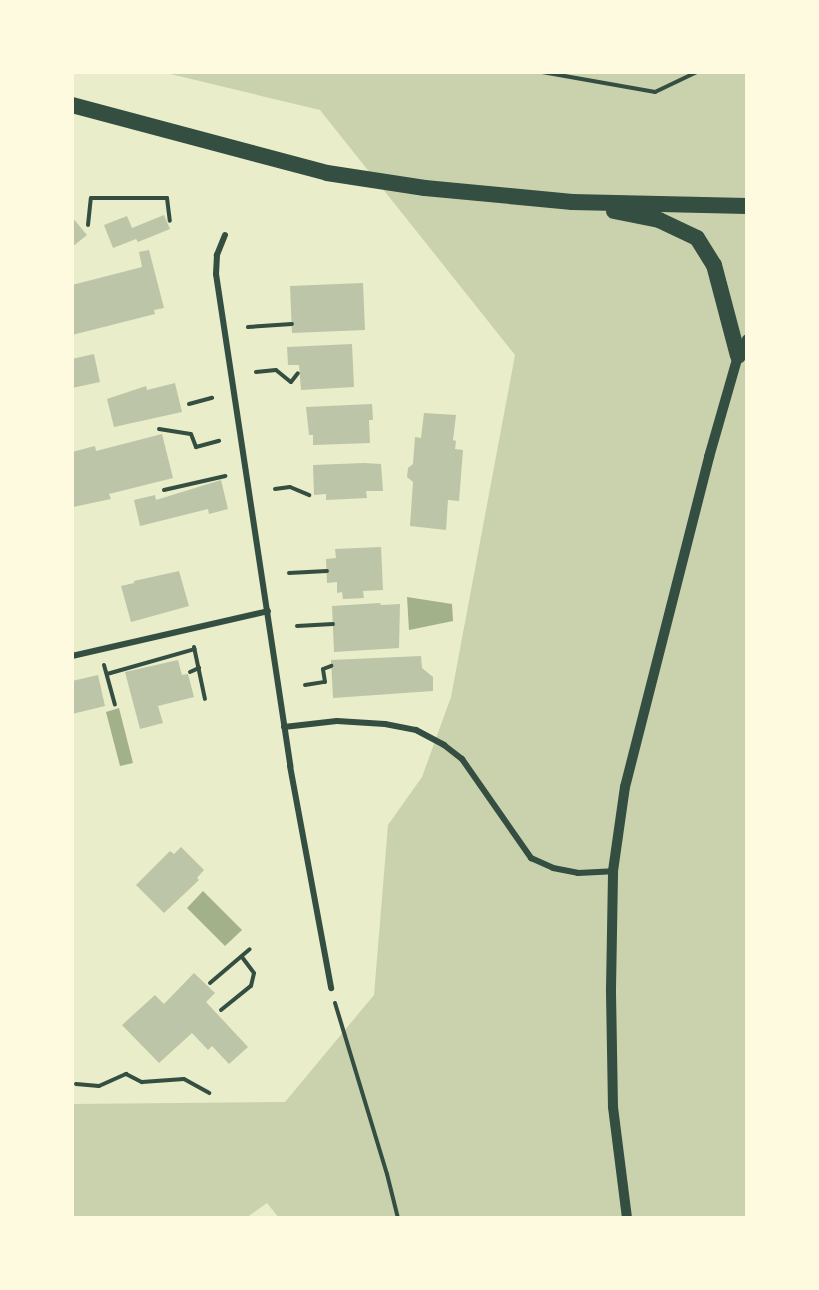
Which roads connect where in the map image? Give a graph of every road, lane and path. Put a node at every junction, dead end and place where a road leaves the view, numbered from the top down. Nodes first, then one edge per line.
1 (542, 72) edge
2 (697, 72) edge
3 (72, 105) edge
4 (572, 202) junction
5 (747, 206) edge
6 (170, 221) dead end
7 (88, 225) dead end
8 (225, 235) dead end
9 (292, 324) dead end
10 (248, 327) dead end
11 (747, 339) edge
12 (738, 356) junction
13 (256, 372) dead end
14 (298, 374) dead end
15 (212, 398) dead end
16 (189, 404) dead end
17 (159, 429) dead end
18 (219, 441) dead end
19 (225, 476) dead end
20 (275, 489) dead end
21 (164, 490) dead end
22 (309, 495) dead end
23 (327, 571) dead end
24 (289, 573) dead end
25 (268, 610) junction
26 (333, 624) dead end
27 (297, 626) dead end
28 (190, 630) junction
29 (195, 649) junction
30 (100, 651) junction
31 (72, 656) edge
32 (332, 666) dead end
33 (199, 669) junction
34 (190, 672) dead end
35 (107, 674) junction
36 (305, 685) dead end
37 (205, 699) dead end
38 (115, 705) dead end
39 (284, 727) junction
40 (613, 871) junction
41 (250, 949) dead end
42 (242, 957) junction
43 (210, 983) dead end
44 (331, 988) joint
45 (221, 1010) dead end
46 (76, 1084) dead end
47 (209, 1093) dead end
48 (398, 1218) edge
49 (627, 1218) edge

1 - 2 path
3 - 4 highway
4 - 5 highway
4 - 12 highway
6 - 7 path
8 - 25 street
9 - 10 path
11 - 12 street
12 - 40 street
13 - 14 path
15 - 16 path
17 - 18 path
19 - 21 path
20 - 22 path
23 - 24 path
25 - 28 street
25 - 39 street
26 - 27 path
28 - 29 path
28 - 30 street
29 - 33 path
29 - 35 path
30 - 31 street
30 - 35 path
32 - 36 path
33 - 34 path
33 - 37 path
35 - 38 path
39 - 40 street
39 - 44 street
40 - 49 street
41 - 42 path
42 - 43 path
42 - 45 path
44 - 48 path
46 - 47 path

